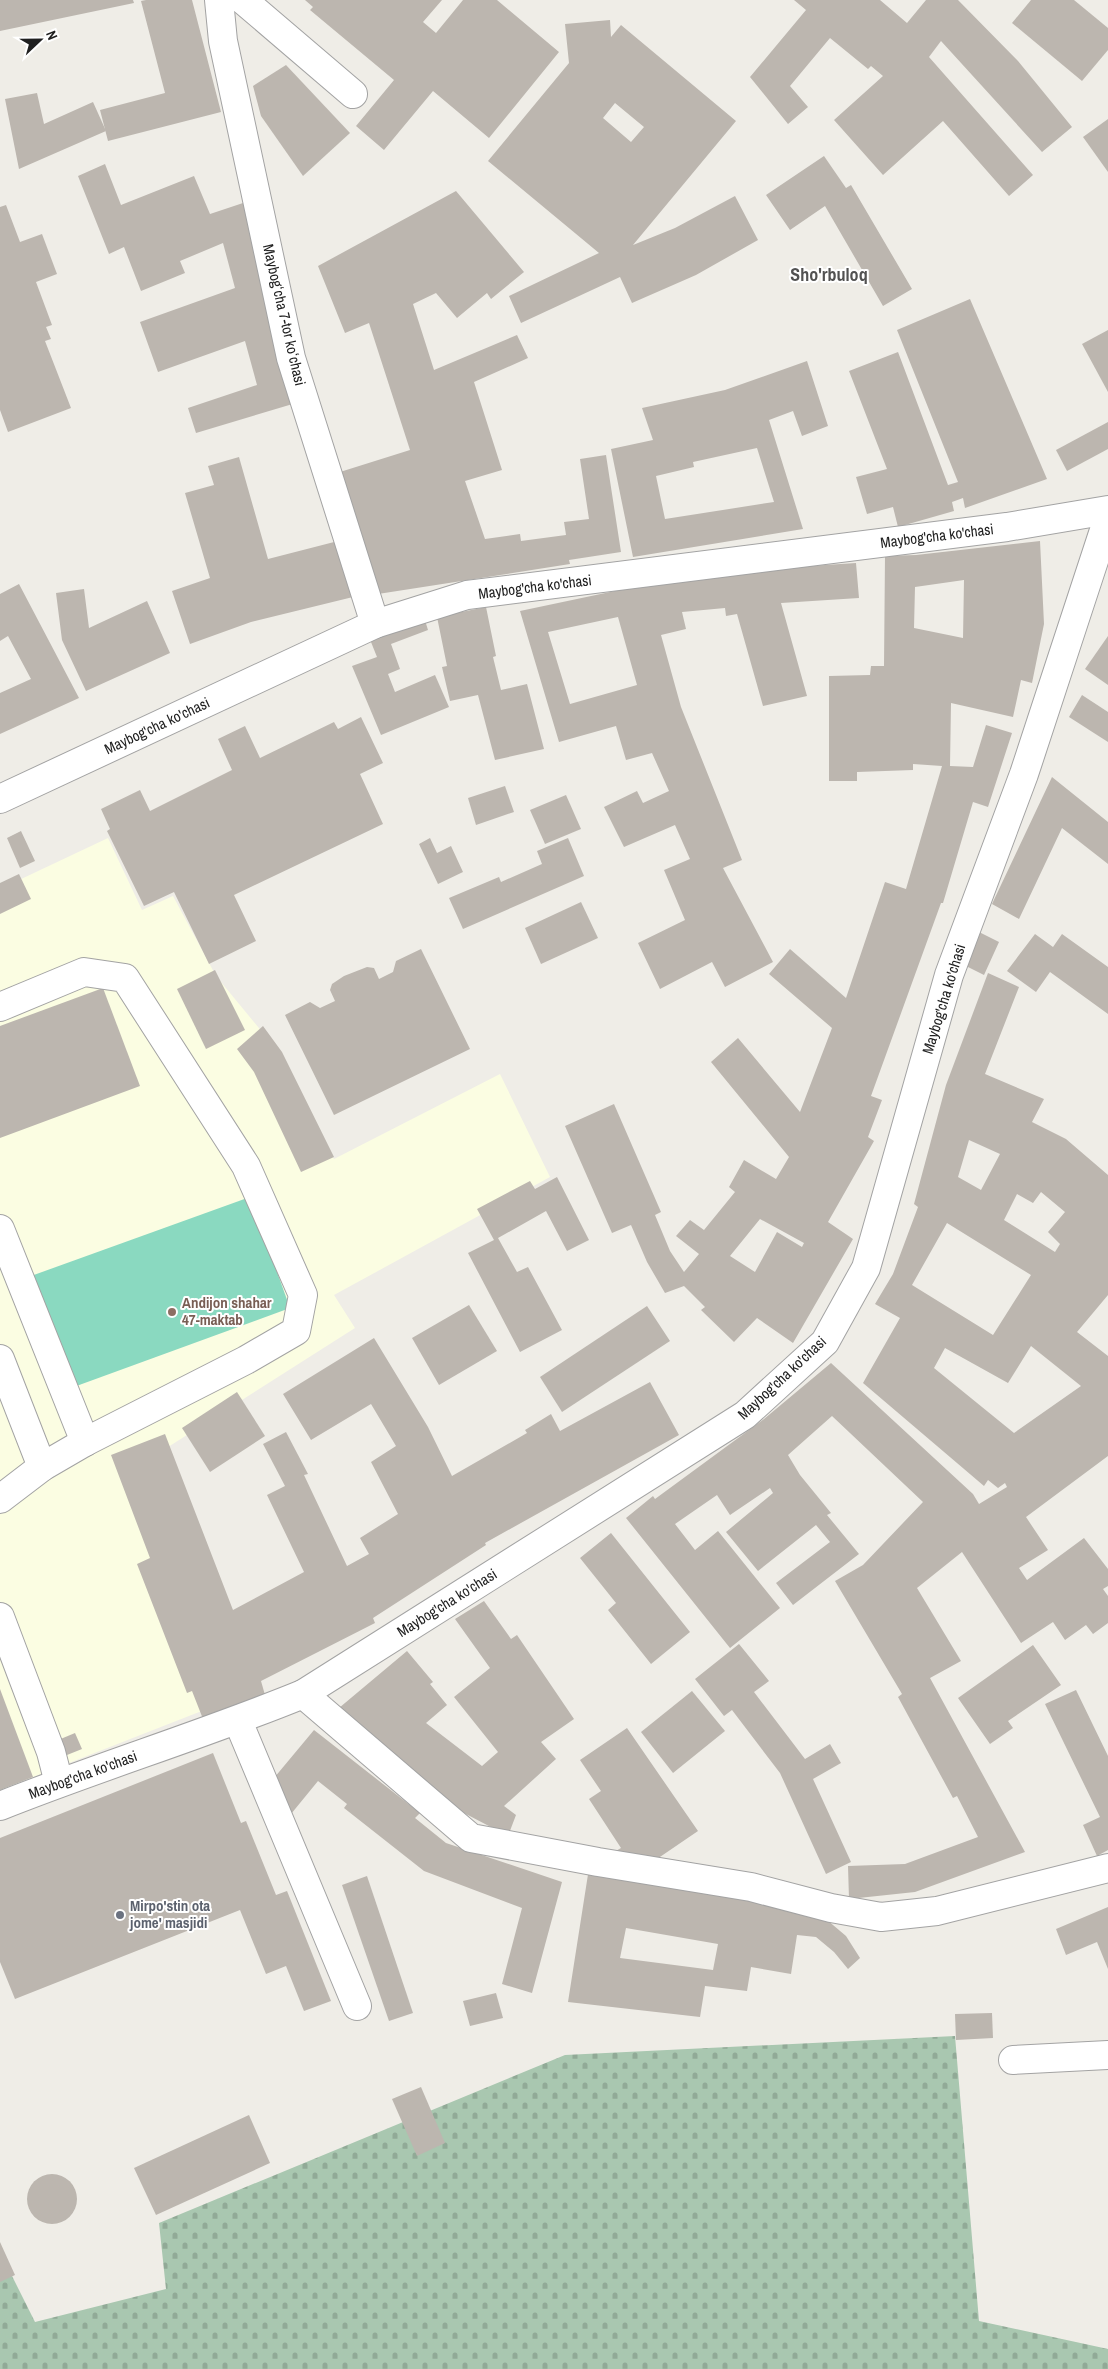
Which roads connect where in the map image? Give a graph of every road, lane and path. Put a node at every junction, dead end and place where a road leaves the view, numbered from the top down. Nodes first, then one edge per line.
1 (219, 0) edge
2 (243, 0) edge
3 (353, 94) dead end
4 (1108, 510) edge
5 (1108, 518) edge
6 (375, 624) junction
7 (0, 799) edge
8 (0, 1007) edge
9 (0, 1229) edge
10 (0, 1360) edge
11 (85, 1442) junction
12 (42, 1467) junction
13 (0, 1498) edge
14 (0, 1617) edge
15 (303, 1694) junction
16 (238, 1721) junction
17 (59, 1783) junction
18 (0, 1806) edge
19 (1108, 1868) edge
20 (356, 2006) dead end
21 (1108, 2055) edge
22 (1013, 2060) dead end

1 - 6 street, Maybogʻcha 7-tor koʻchasi
2 - 3 street
4 - 6 street, Maybog'cha ko'chasi
5 - 15 street, Maybog'cha ko'chasi
6 - 7 street, Maybog'cha ko'chasi
8 - 11 street
9 - 11 street
10 - 12 street
11 - 12 street
12 - 13 street
14 - 17 street
15 - 16 street, Maybog'cha ko'chasi
15 - 19 street
16 - 17 street, Maybog'cha ko'chasi
16 - 20 street
17 - 18 street, Maybog'cha ko'chasi
21 - 22 street

